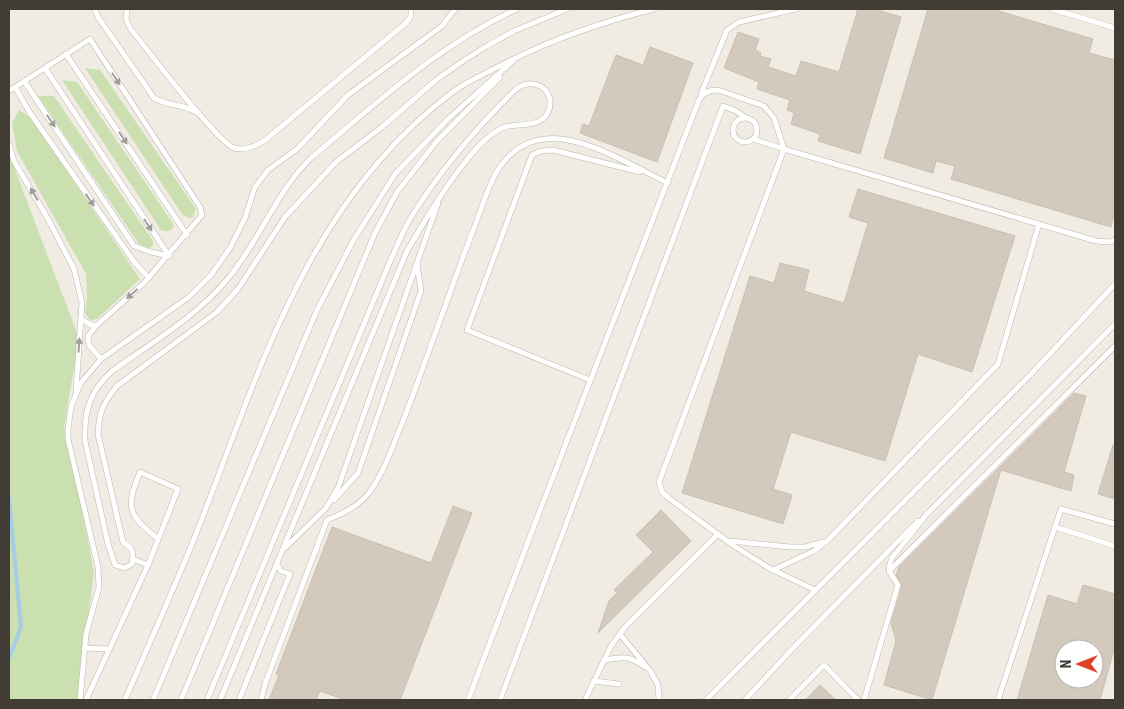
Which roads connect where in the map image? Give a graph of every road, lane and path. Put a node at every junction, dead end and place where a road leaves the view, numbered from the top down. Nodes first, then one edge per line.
1 (95, 9) edge
2 (127, 9) edge
3 (411, 9) edge
4 (455, 9) edge
5 (517, 9) edge
6 (567, 9) edge
7 (654, 9) edge
8 (796, 9) edge
9 (1052, 9) edge
10 (1115, 28) edge
11 (66, 54) junction
12 (521, 54) junction
13 (44, 68) junction
14 (24, 81) junction
15 (15, 87) junction
16 (9, 90) edge
17 (699, 100) junction
18 (202, 116) junction
19 (746, 118) junction
20 (753, 139) junction
21 (9, 144) edge
22 (784, 149) junction
23 (651, 175) junction
24 (668, 183) junction
25 (442, 193) junction
26 (1039, 224) junction
27 (187, 234) junction
28 (1115, 240) edge
29 (169, 256) junction
30 (417, 264) junction
31 (149, 278) junction
32 (1115, 284) edge
33 (81, 319) junction
34 (1115, 324) edge
35 (97, 325) junction
36 (1115, 346) edge
37 (101, 359) junction
38 (590, 380) junction
39 (76, 393) junction
40 (326, 508) junction
41 (926, 515) junction
42 (1115, 524) edge
43 (1055, 527) junction
44 (718, 534) junction
45 (158, 539) junction
46 (828, 540) junction
47 (728, 541) junction
48 (1115, 546) edge
49 (283, 550) junction
50 (133, 559) junction
51 (148, 565) junction
52 (277, 565) junction
53 (773, 570) junction
54 (889, 571) junction
55 (814, 590) junction
56 (620, 634) junction
57 (84, 648) junction
58 (109, 649) junction
59 (604, 660) junction
60 (651, 672) junction
61 (594, 681) junction
62 (619, 684) dead end
63 (80, 700) edge
64 (86, 700) edge
65 (125, 700) edge
66 (153, 700) edge
67 (181, 700) edge
68 (207, 700) edge
69 (220, 700) edge
70 (239, 700) edge
71 (261, 700) edge
72 (468, 700) edge
73 (500, 700) edge
74 (585, 700) edge
75 (659, 700) edge
76 (706, 700) edge
77 (746, 700) edge
78 (789, 700) edge
79 (858, 700) edge
80 (864, 700) edge
81 (998, 700) edge

1 - 18 lane
2 - 18 lane
3 - 18 lane
4 - 37 lane
5 - 50 lane
6 - 50 lane
7 - 12 lane
8 - 17 lane
9 - 10 lane
11 - 13 lane
11 -> 27 lane
11 -> 27 lane
12 - 65 lane
12 - 66 lane
12 - 67 lane
13 - 14 lane
13 -> 29 lane
14 - 15 lane
14 -> 29 lane
15 - 16 lane
15 -> 31 lane
17 - 22 lane
17 - 24 lane
19 - 20 lane
19 - 20 lane
19 - 73 lane
20 - 22 lane
33 -> 21 lane
22 - 26 lane
22 - 44 lane
23 - 24 lane
23 - 38 lane
23 - 71 lane
24 - 38 lane
25 - 30 lane
25 - 49 lane
25 - 68 lane
26 - 28 lane
26 - 46 lane
27 - 29 lane
29 - 31 lane
30 - 40 lane
30 - 40 lane
31 -> 35 lane
32 - 55 lane
33 - 35 lane
39 -> 33 lane
34 - 41 lane
35 - 37 lane
36 - 54 lane
37 - 39 lane
38 - 72 lane
39 - 57 lane
40 - 49 lane
41 - 54 lane
41 - 77 lane
42 - 43 lane
43 - 48 lane
43 - 81 lane
44 - 47 lane
44 - 56 lane
45 - 45 lane
45 - 51 lane
46 - 47 lane
46 - 53 lane
47 - 53 lane
49 - 52 lane
50 - 51 lane
51 - 58 lane
52 - 69 lane
52 - 70 lane
53 - 55 lane
54 - 80 lane
55 - 76 lane
56 - 59 lane
56 - 60 lane
57 - 58 lane
57 - 63 lane
58 - 64 lane
59 - 60 lane
59 - 61 lane
60 - 75 lane
61 - 62 lane
61 - 74 lane
78 - 79 lane

